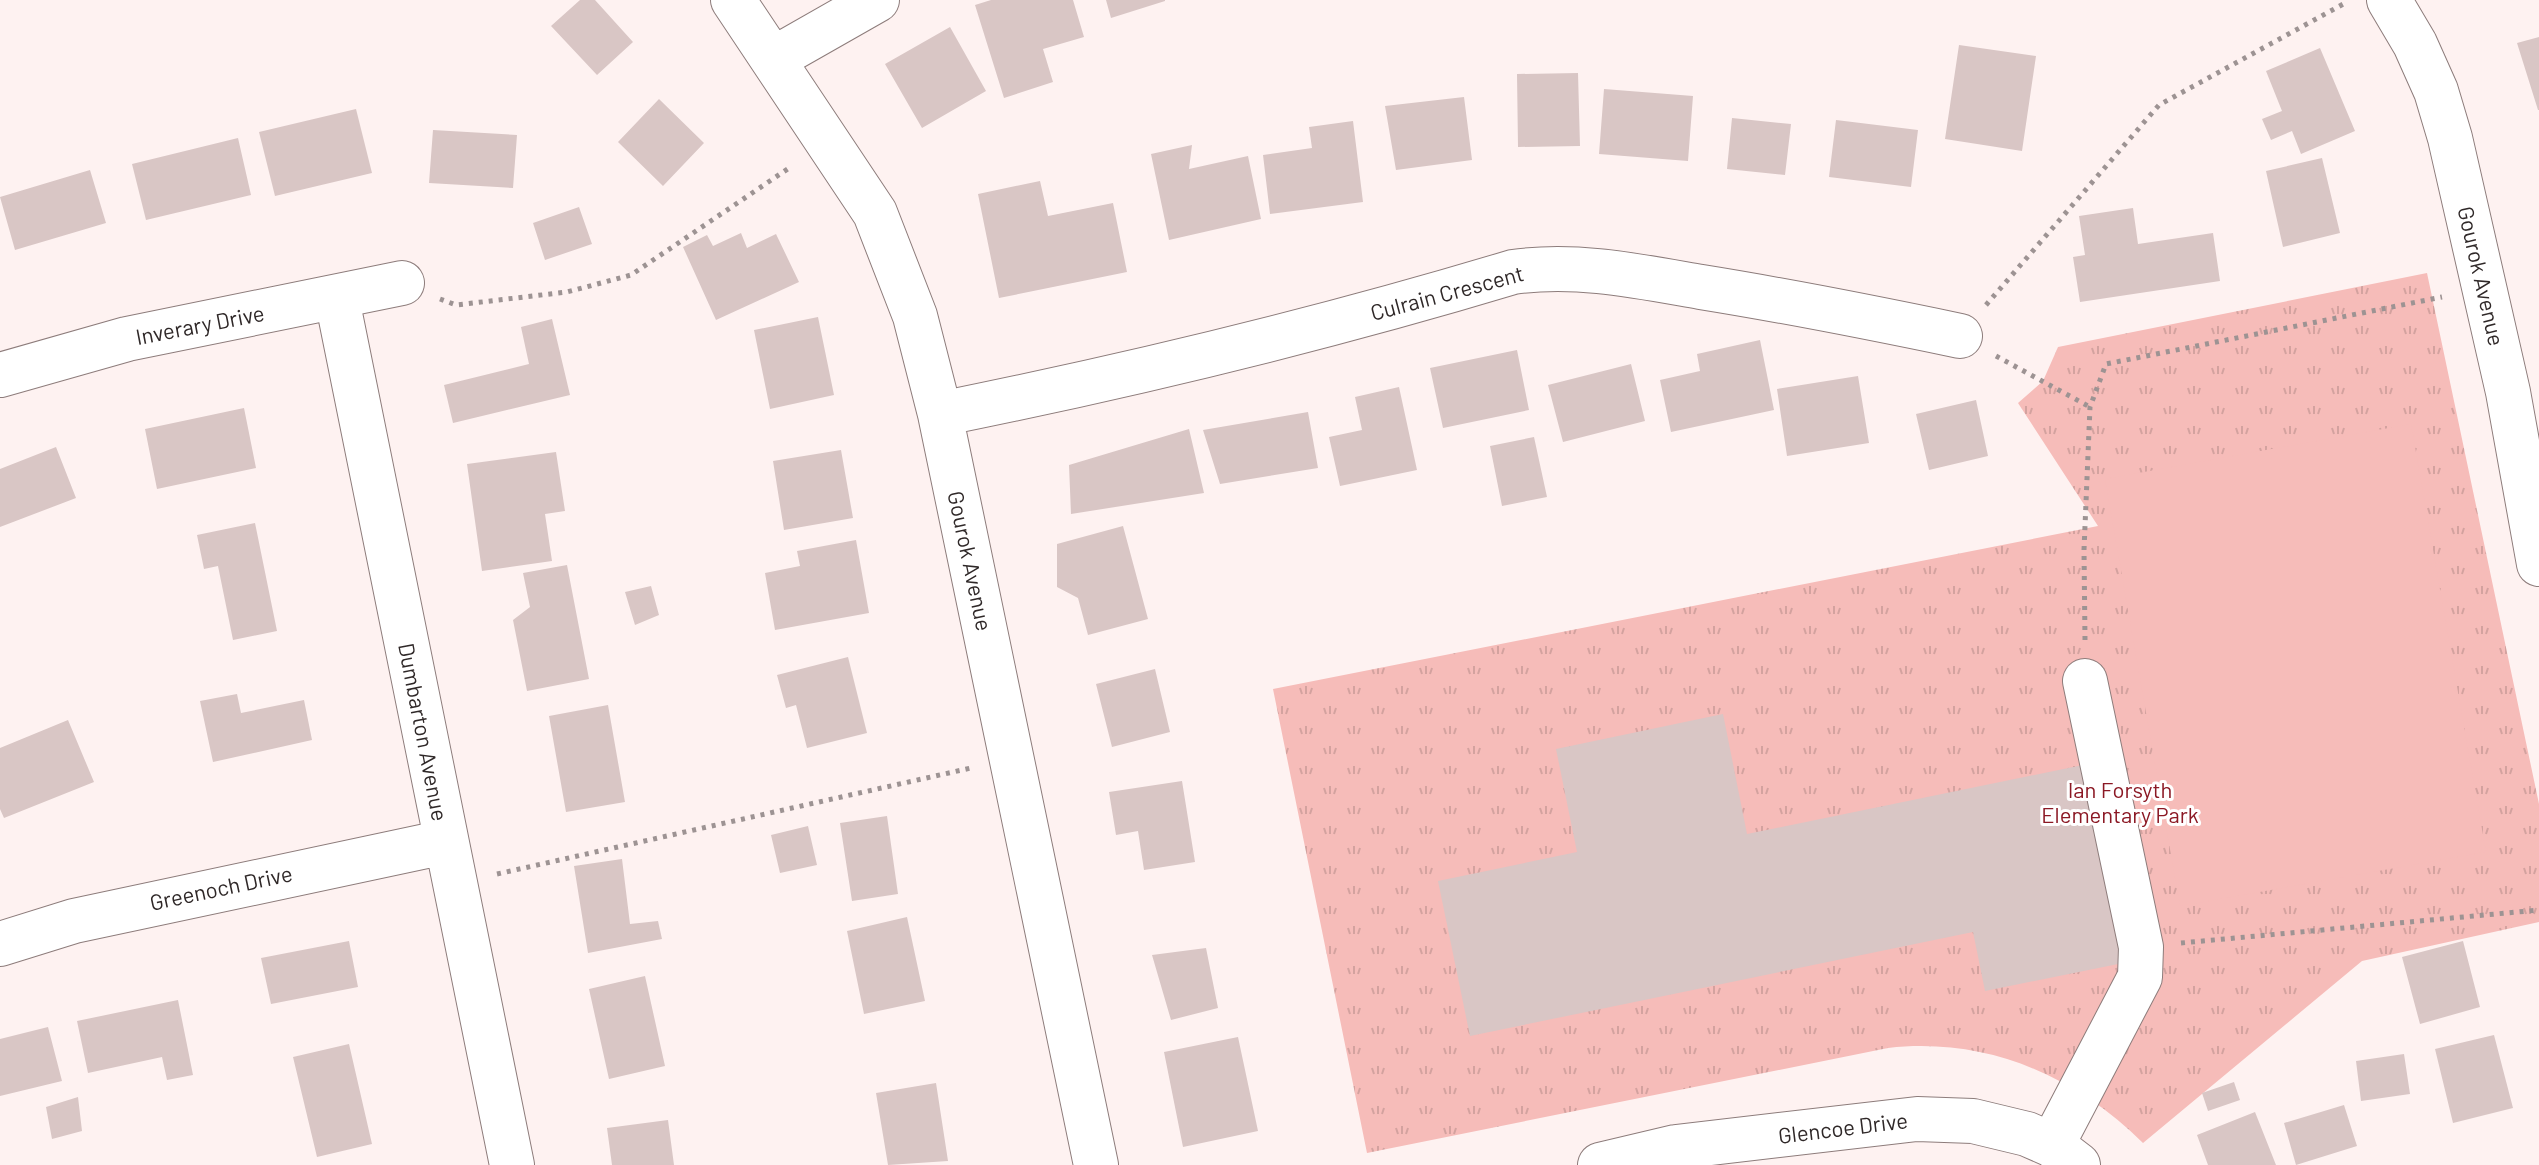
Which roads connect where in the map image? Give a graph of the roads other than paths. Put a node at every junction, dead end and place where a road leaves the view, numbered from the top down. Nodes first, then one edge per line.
1 (733, 0) edge
2 (877, 0) edge
3 (2389, 0) edge
4 (775, 58) junction
5 (402, 283) road end
6 (337, 299) junction
7 (1960, 336) road end
8 (0, 375) edge
9 (2523, 388) edge
10 (940, 414) junction
11 (2539, 564) edge
12 (2085, 681) road end
13 (445, 842) junction
14 (0, 944) edge
15 (2065, 1155) edge
16 (1615, 1163) edge
17 (512, 1165) edge
18 (1096, 1165) edge

1 - 4 street, Gourok Avenue
2 - 4 street
3 - 9 street, Gourok Avenue
4 - 10 street, Gourok Avenue
5 - 6 street, Inverary Drive
6 - 8 street, Inverary Drive
6 - 13 street, Dumbarton Avenue
7 - 10 street, Culrain Crescent
9 - 11 street, Gourok Avenue
10 - 18 street, Gourok Avenue
12 - 15 street
13 - 14 street, Greenoch Drive
13 - 17 street, Dumbarton Avenue
15 - 16 street, Glencoe Drive

